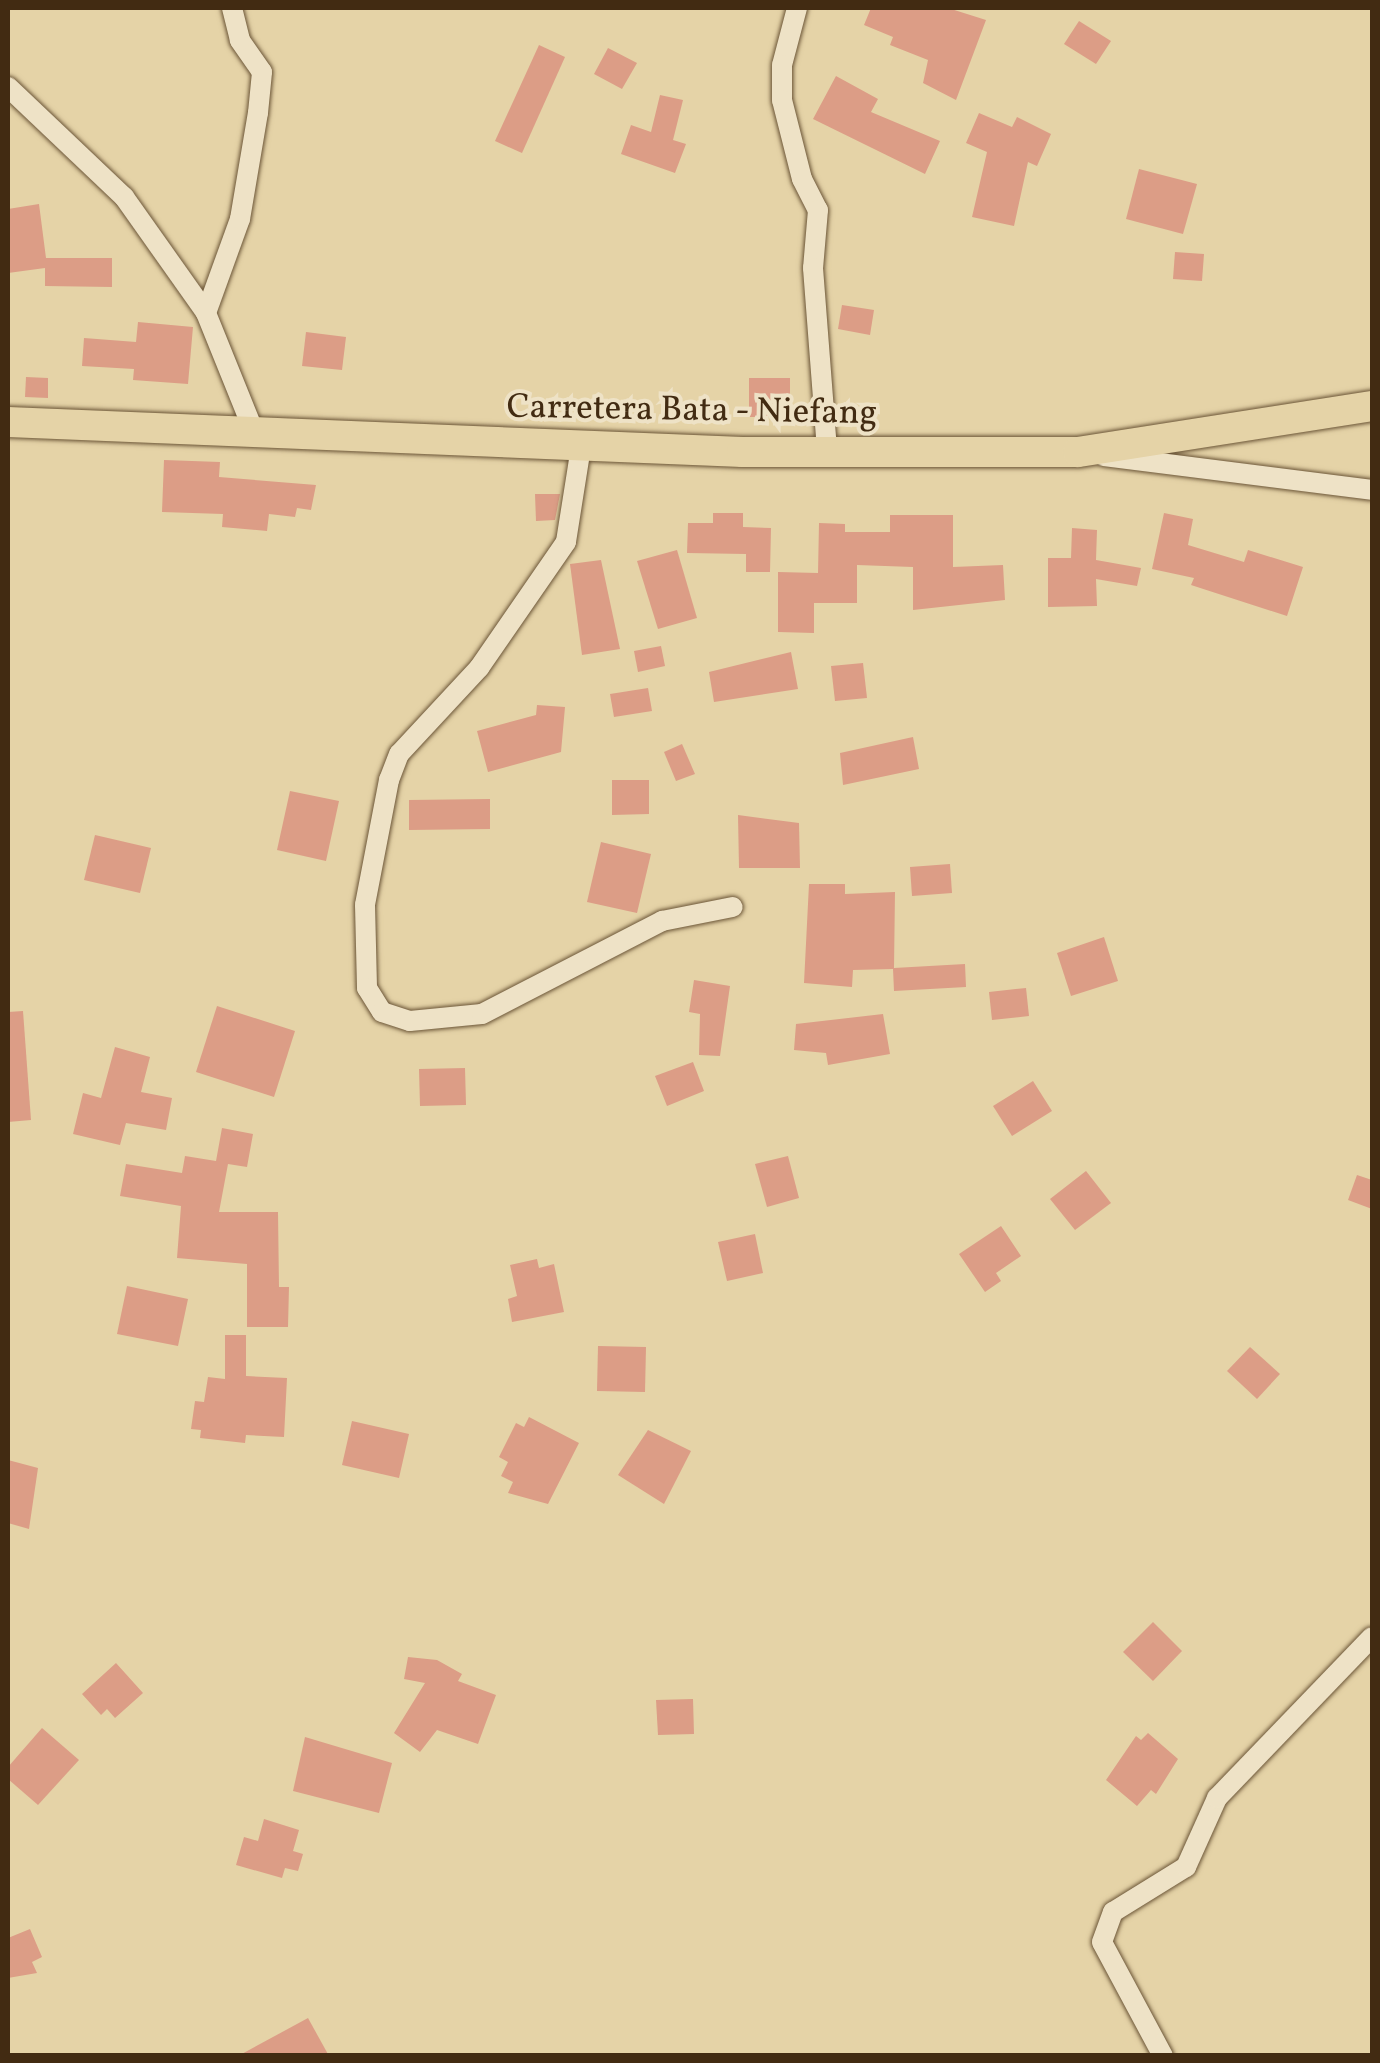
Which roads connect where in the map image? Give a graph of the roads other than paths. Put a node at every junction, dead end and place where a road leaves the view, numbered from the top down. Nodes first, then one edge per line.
1 (232, 8) edge
2 (797, 8) edge
3 (8, 87) edge
4 (206, 313) junction
5 (1372, 406) edge
6 (8, 422) edge
7 (256, 434) junction
8 (581, 447) junction
9 (827, 452) junction
10 (1078, 452) junction
11 (1372, 491) edge
12 (732, 907) dead end
13 (1372, 1636) edge
14 (1163, 2056) edge

1 - 4 street
2 - 9 street
3 - 4 street
4 - 7 street
5 - 10 main road, Carretera Bata - Niefang
6 - 7 main road, Carretera Bata - Niefang
7 - 8 main road, Carretera Bata - Niefang
8 - 9 main road, Carretera Bata - Niefang
8 - 12 street
9 - 10 main road, Carretera Bata - Niefang
10 - 11 street
13 - 14 street

